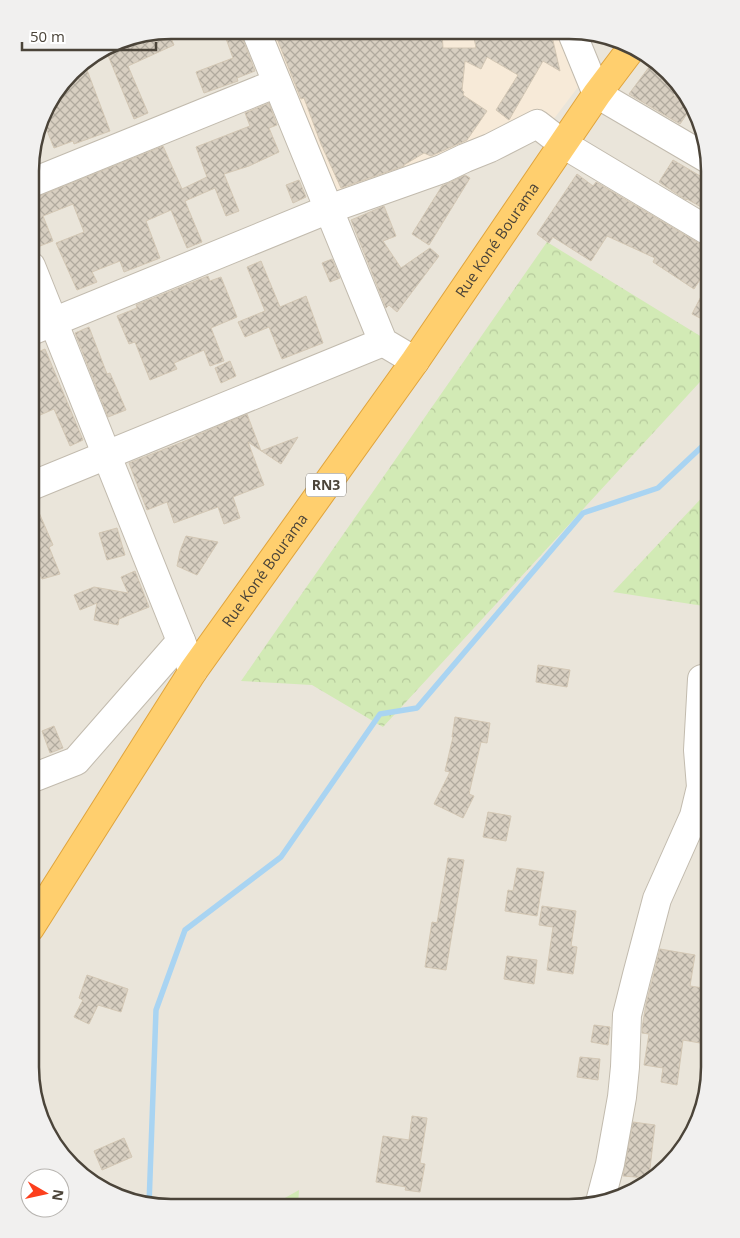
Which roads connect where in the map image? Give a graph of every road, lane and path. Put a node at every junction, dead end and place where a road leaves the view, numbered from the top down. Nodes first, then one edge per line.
1 (260, 39) edge
2 (575, 39) edge
3 (628, 53) edge
4 (277, 83) junction
5 (597, 94) junction
6 (564, 144) junction
7 (700, 154) edge
8 (39, 180) edge
9 (329, 209) junction
10 (701, 227) edge
11 (39, 310) edge
12 (42, 326) edge
13 (383, 342) junction
14 (415, 361) junction
15 (107, 455) junction
16 (39, 483) edge
17 (181, 641) junction
18 (193, 671) junction
19 (701, 697) edge
20 (39, 775) edge
21 (701, 787) edge
22 (701, 787) edge
23 (39, 914) edge
24 (602, 1195) edge

1 - 4 street
2 - 5 street
3 - 5 highway, Rue Koné Bourama / RN3
4 - 8 street
4 - 9 street
5 - 6 highway, Rue Koné Bourama / RN3
5 - 7 street
6 - 9 street
6 - 10 street
6 - 14 highway, Rue Koné Bourama / RN3
9 - 12 street
9 - 13 street
11 - 12 street
12 - 15 street
13 - 14 street
13 - 15 street
14 - 18 highway, Rue Koné Bourama / RN3
15 - 16 street
15 - 17 street
17 - 18 street
17 - 20 street
18 - 23 highway, Rue Koné Bourama / RN3
19 - 21 street
22 - 24 street

